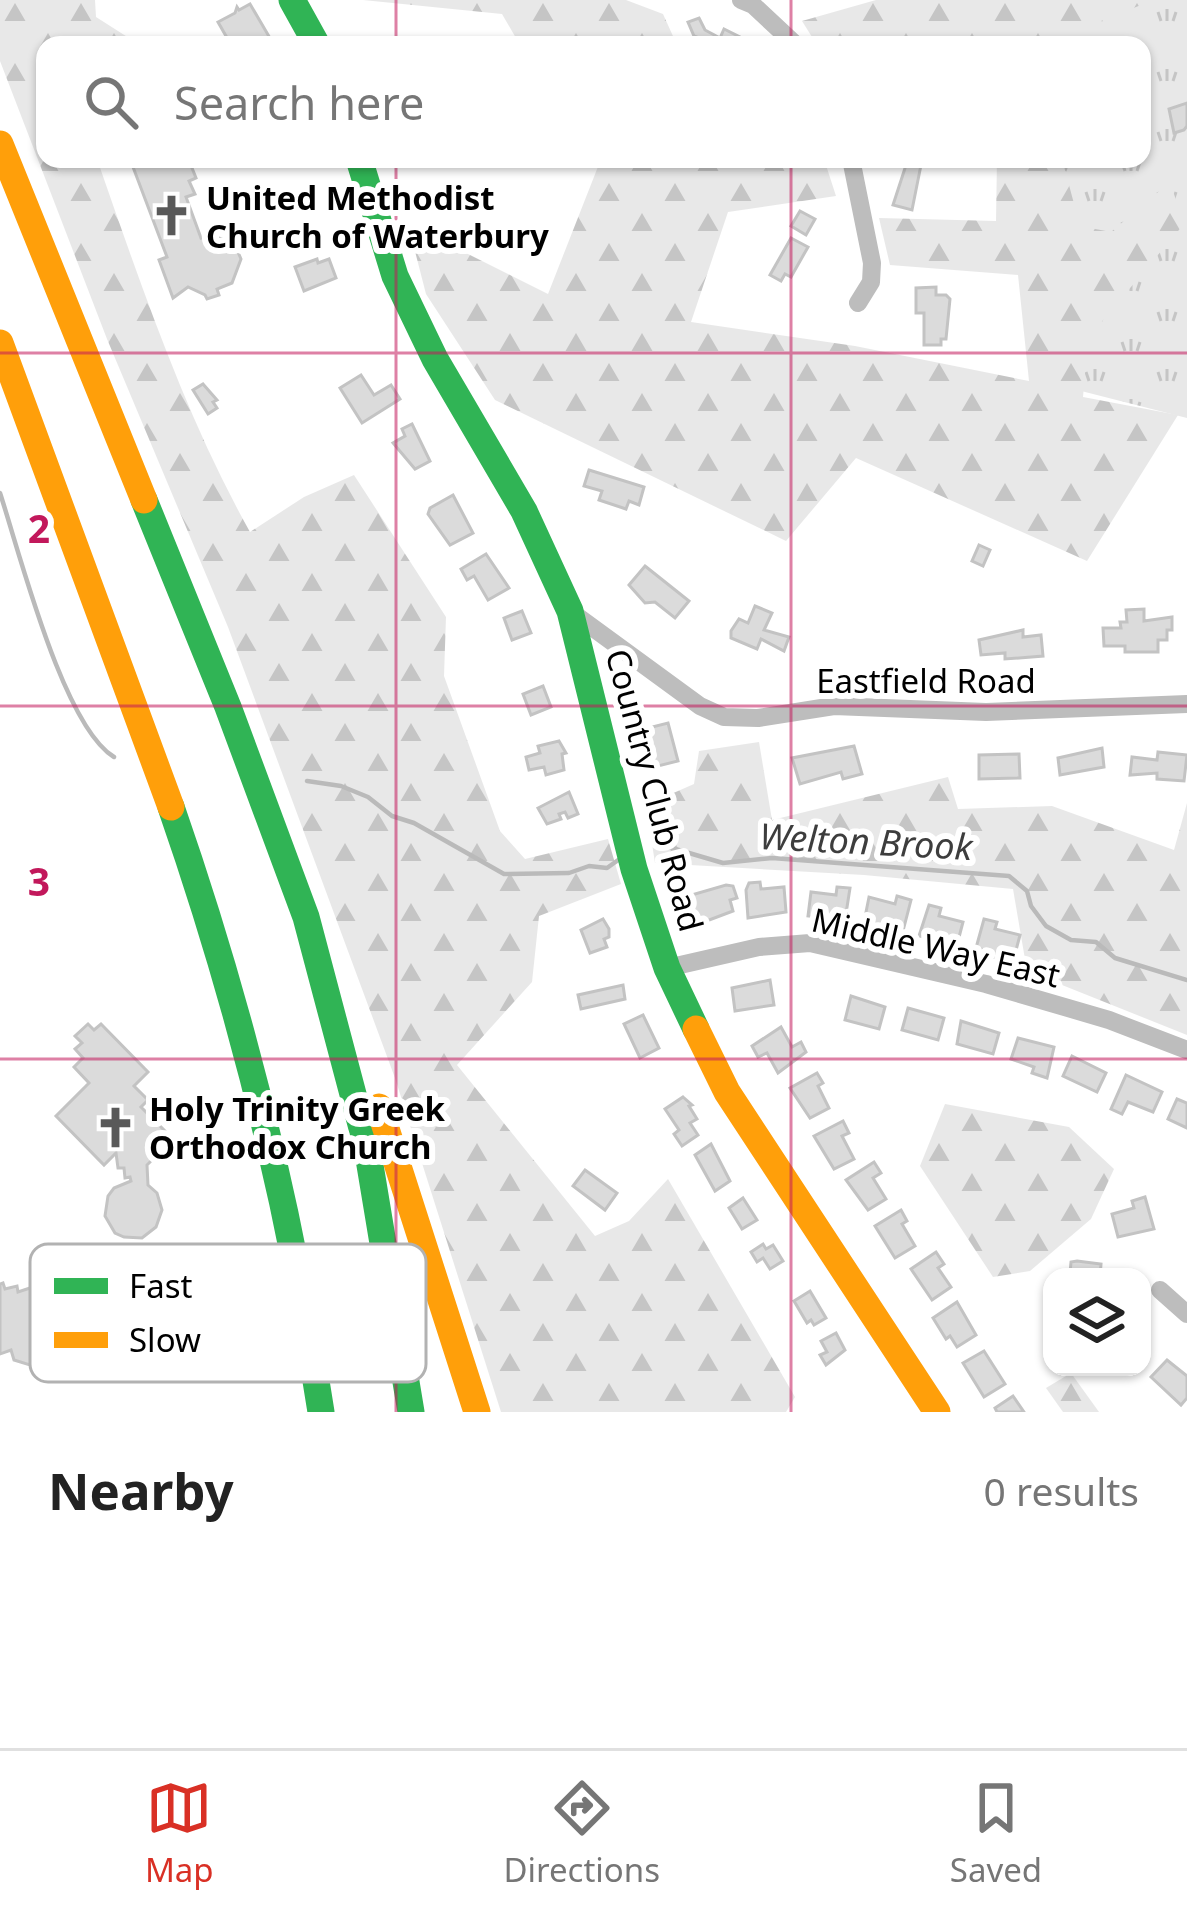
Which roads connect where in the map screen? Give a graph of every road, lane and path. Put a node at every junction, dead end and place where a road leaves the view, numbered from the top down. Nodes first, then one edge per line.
1 (292, 0) edge
2 (741, 0) edge
3 (312, 36) edge
4 (786, 36) edge
5 (0, 144) edge
6 (362, 168) edge
7 (853, 168) edge
8 (858, 303) dead end
9 (0, 345) edge
10 (570, 611) junction
11 (617, 646) junction
12 (584, 664) junction
13 (1187, 704) edge
14 (256, 777) junction
15 (667, 968) junction
16 (1187, 1051) edge
17 (295, 1244) edge
18 (385, 1244) edge
19 (423, 1244) edge
20 (426, 1253) edge
21 (1160, 1290) dead end
22 (1187, 1314) edge
23 (316, 1382) edge
24 (406, 1382) edge
25 (321, 1412) edge
26 (411, 1412) edge
27 (477, 1412) edge
28 (937, 1412) edge

1 - 3 main road
2 - 4 street
5 - 14 main road
6 - 10 main road, Country Club Road
7 - 8 street
9 - 17 main road
10 - 11 street, Eastfield Road
10 - 12 main road, Country Club Road
11 - 12 street
11 - 13 street, Eastfield Road
12 - 15 main road, Country Club Road
14 - 18 main road
14 - 19 main road
15 - 16 street, Middle Way East
15 - 28 main road, Country Club Road
20 - 27 main road
21 - 22 street
23 - 25 main road
24 - 26 main road

